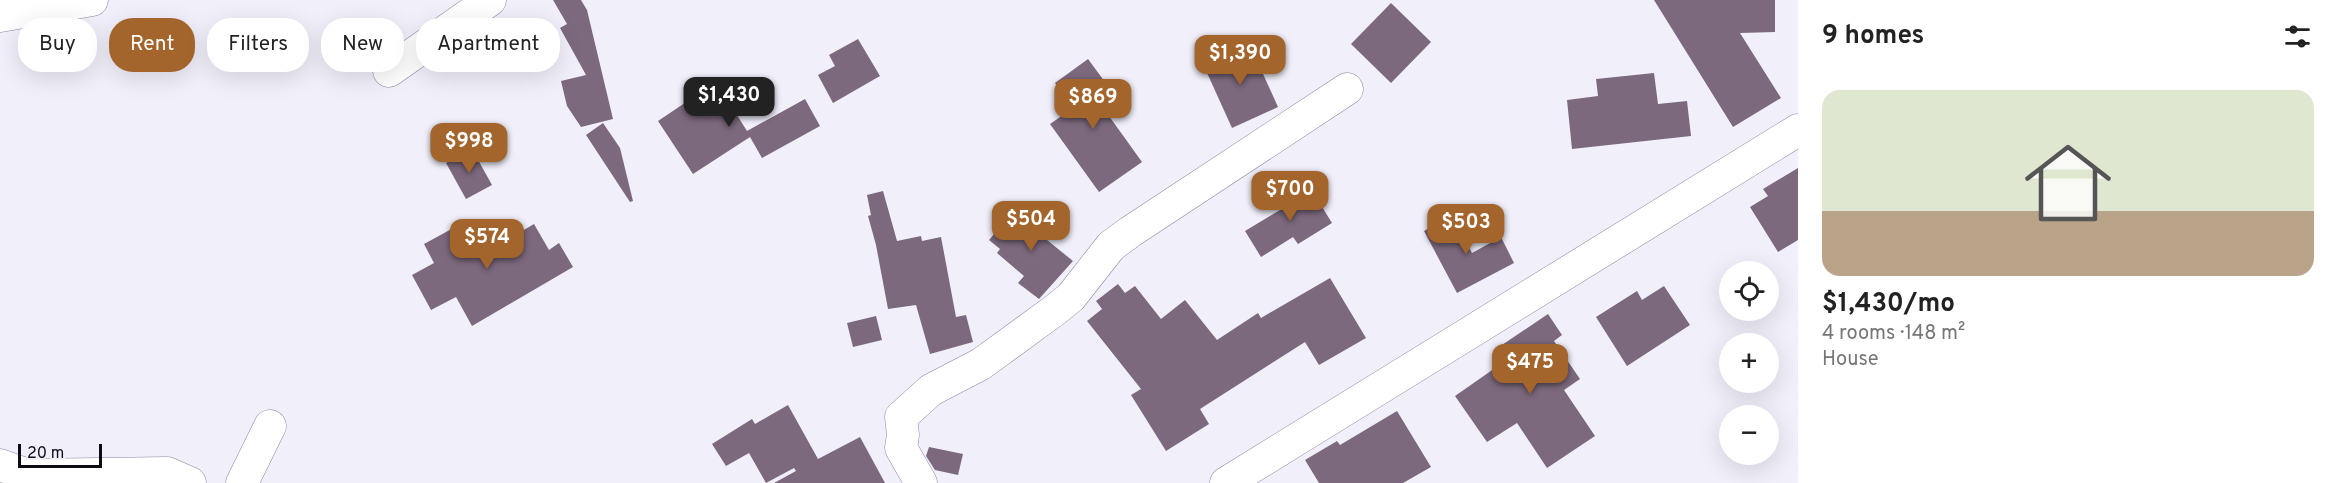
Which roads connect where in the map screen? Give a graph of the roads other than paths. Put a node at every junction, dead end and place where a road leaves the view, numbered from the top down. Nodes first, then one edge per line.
1 (92, 0) edge
2 (490, 0) edge
3 (0, 16) edge
4 (404, 60) edge
5 (1347, 89) dead end
6 (1798, 130) edge
7 (270, 426) dead end
8 (0, 465) edge
9 (190, 483) edge
10 (243, 483) edge
11 (921, 483) edge
12 (1226, 483) edge

1 - 3 street
2 - 4 street
5 - 11 street
6 - 12 street
7 - 10 street
8 - 9 street

